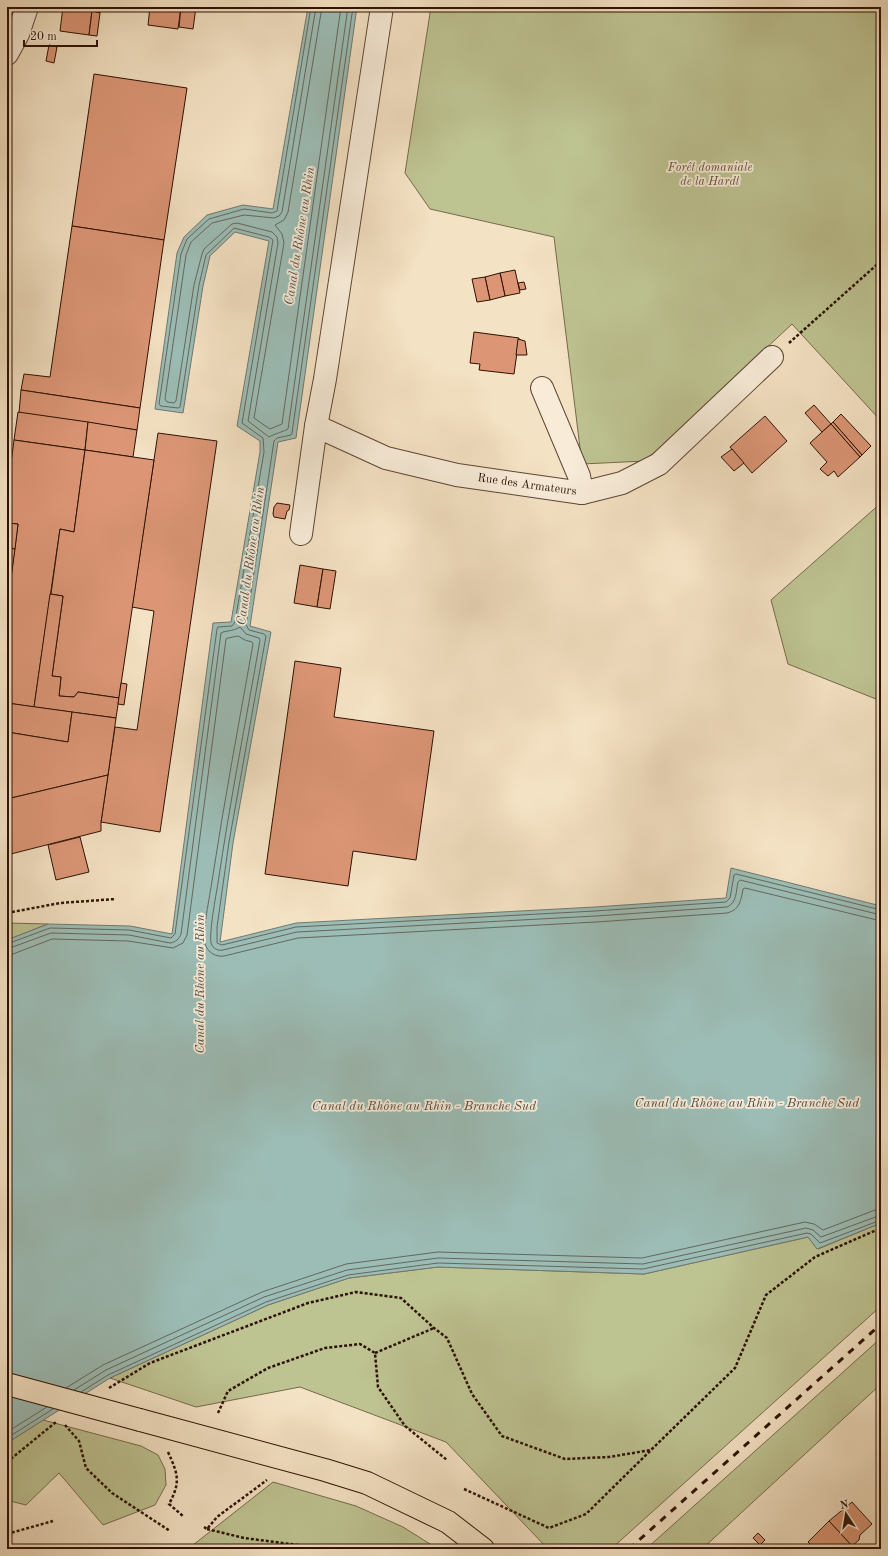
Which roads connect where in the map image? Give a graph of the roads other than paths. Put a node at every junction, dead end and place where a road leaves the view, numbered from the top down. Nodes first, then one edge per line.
1 (27, 7) edge
2 (382, 7) edge
3 (7, 54) edge
4 (772, 357) road end
5 (542, 388) dead end
6 (316, 426) junction
7 (582, 493) junction
8 (300, 534) dead end
9 (7, 1384) edge
10 (483, 1549) edge

1 - 3 street
2 - 6 street
4 - 7 street, Rue des Armateurs
5 - 7 street
6 - 7 street, Rue des Armateurs
6 - 8 street
9 - 10 main road, bridge

